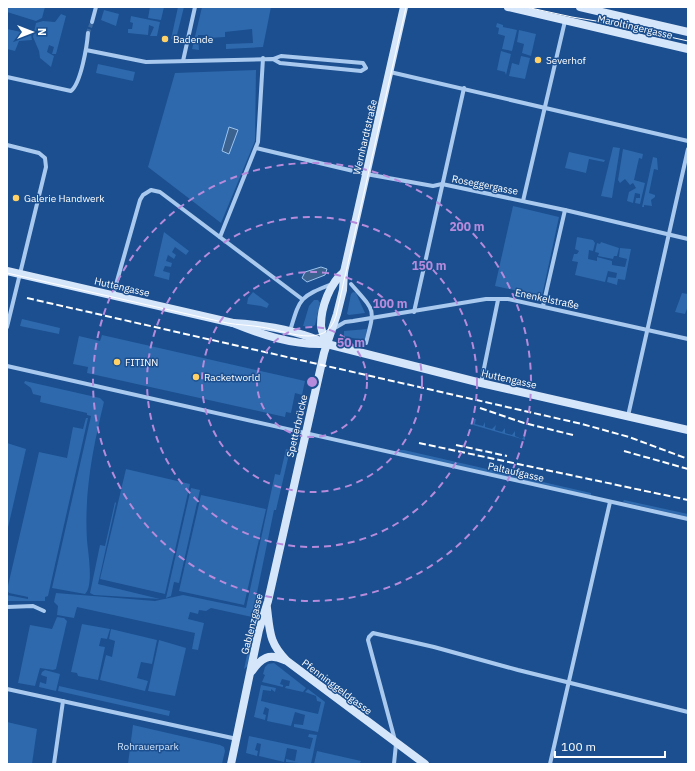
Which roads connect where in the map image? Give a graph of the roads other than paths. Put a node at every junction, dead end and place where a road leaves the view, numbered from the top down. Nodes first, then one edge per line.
1 (96, 7) edge
2 (195, 7) edge
3 (404, 7) edge
4 (508, 7) edge
5 (580, 7) edge
6 (566, 20) junction
7 (92, 22) tunnel mouth
8 (688, 32) edge
9 (88, 33) tunnel mouth
10 (688, 49) edge
11 (86, 50) junction
12 (263, 58) junction
13 (273, 59) junction
14 (183, 61) junction
15 (390, 72) junction
16 (7, 77) edge
17 (464, 88) junction
18 (544, 108) junction
19 (688, 141) edge
20 (7, 146) edge
21 (256, 148) junction
22 (688, 149) edge
23 (366, 174) junction
24 (442, 184) junction
25 (523, 201) junction
26 (566, 210) junction
27 (669, 234) junction
28 (220, 237) junction
29 (688, 239) edge
30 (7, 271) edge
31 (344, 272) junction
32 (19, 274) junction
33 (332, 284) junction
34 (351, 284) dead end
35 (113, 295) junction
36 (302, 299) junction
37 (498, 300) junction
38 (543, 306) junction
39 (414, 312) junction
40 (373, 318) junction
41 (233, 323) junction
42 (7, 327) edge
43 (332, 330) junction
44 (648, 330) junction
45 (290, 331) junction
46 (688, 339) edge
47 (366, 343) dead end
48 (327, 344) junction
49 (7, 366) edge
50 (481, 383) junction
51 (628, 416) junction
52 (688, 430) edge
53 (293, 490) joint
54 (610, 502) junction
55 (688, 520) edge
56 (267, 606) junction
57 (7, 607) edge
58 (44, 611) dead end
59 (287, 661) junction
60 (250, 673) junction
61 (568, 683) junction
62 (7, 689) edge
63 (63, 701) junction
64 (688, 712) edge
65 (237, 739) junction
66 (396, 744) junction
67 (54, 764) edge
68 (231, 764) edge
69 (394, 764) edge
70 (425, 764) edge
71 (550, 764) edge

1 - 7 street
2 - 14 street
3 - 15 main road, Wernhardtstraße
4 - 6 main road, Maroltingergasse
5 - 8 main road, Maroltingergasse
6 - 10 main road, Maroltingergasse
6 - 18 street
9 - 11 street
11 - 14 street
11 - 16 street
12 - 13 street
12 - 14 street
12 - 21 street
13 - 13 street
15 - 17 street
15 - 23 main road, Wernhardtstraße
17 - 18 street
17 - 24 street
18 - 19 street
18 - 25 street
20 - 32 street
21 - 23 street, Roseggergasse
21 - 28 street
22 - 27 street
23 - 24 street, Roseggergasse
23 - 31 main road, Wernhardtstraße
24 - 25 street, Roseggergasse
24 - 39 street
25 - 26 street, Roseggergasse
26 - 27 street, Roseggergasse
26 - 38 street
27 - 29 street, Roseggergasse
27 - 44 street
28 - 35 street
28 - 36 street
30 - 32 main road, Huttengasse
31 - 33 main road
31 - 43 main road, Wernhardtstraße
32 - 35 main road, Huttengasse
32 - 42 street
33 - 36 street
33 - 48 main road
34 - 40 street
35 - 41 main road, Huttengasse
36 - 45 street
37 - 38 street, Enenkelstraße
37 - 39 street, Enenkelstraße
37 - 50 street
38 - 44 street, Enenkelstraße
39 - 40 street, Enenkelstraße
40 - 43 street, Enenkelstraße
40 - 47 street
41 - 45 main road, Huttengasse
41 - 48 main road, Huttengasse
43 - 48 main road, Wernhardtstraße
44 - 46 street, Enenkelstraße
44 - 51 street
45 - 48 main road, Huttengasse
48 - 50 main road, Huttengasse
48 - 53 main road, Spetterbrücke
49 - 54 street, Paltaufgasse
50 - 51 main road, Huttengasse
51 - 52 main road, Huttengasse
53 - 56 main road, Gablenzgasse
54 - 55 street, Paltaufgasse
54 - 61 street
56 - 59 main road, Pfenninggeldgasse
56 - 60 main road, Gablenzgasse
57 - 58 street
59 - 60 main road
59 - 66 main road, Pfenninggeldgasse
60 - 65 main road, Gablenzgasse
61 - 64 street
61 - 66 street
61 - 71 street
62 - 63 street
63 - 65 street
63 - 67 street
65 - 68 main road, Gablenzgasse
66 - 69 street
66 - 70 main road, Pfenninggeldgasse

